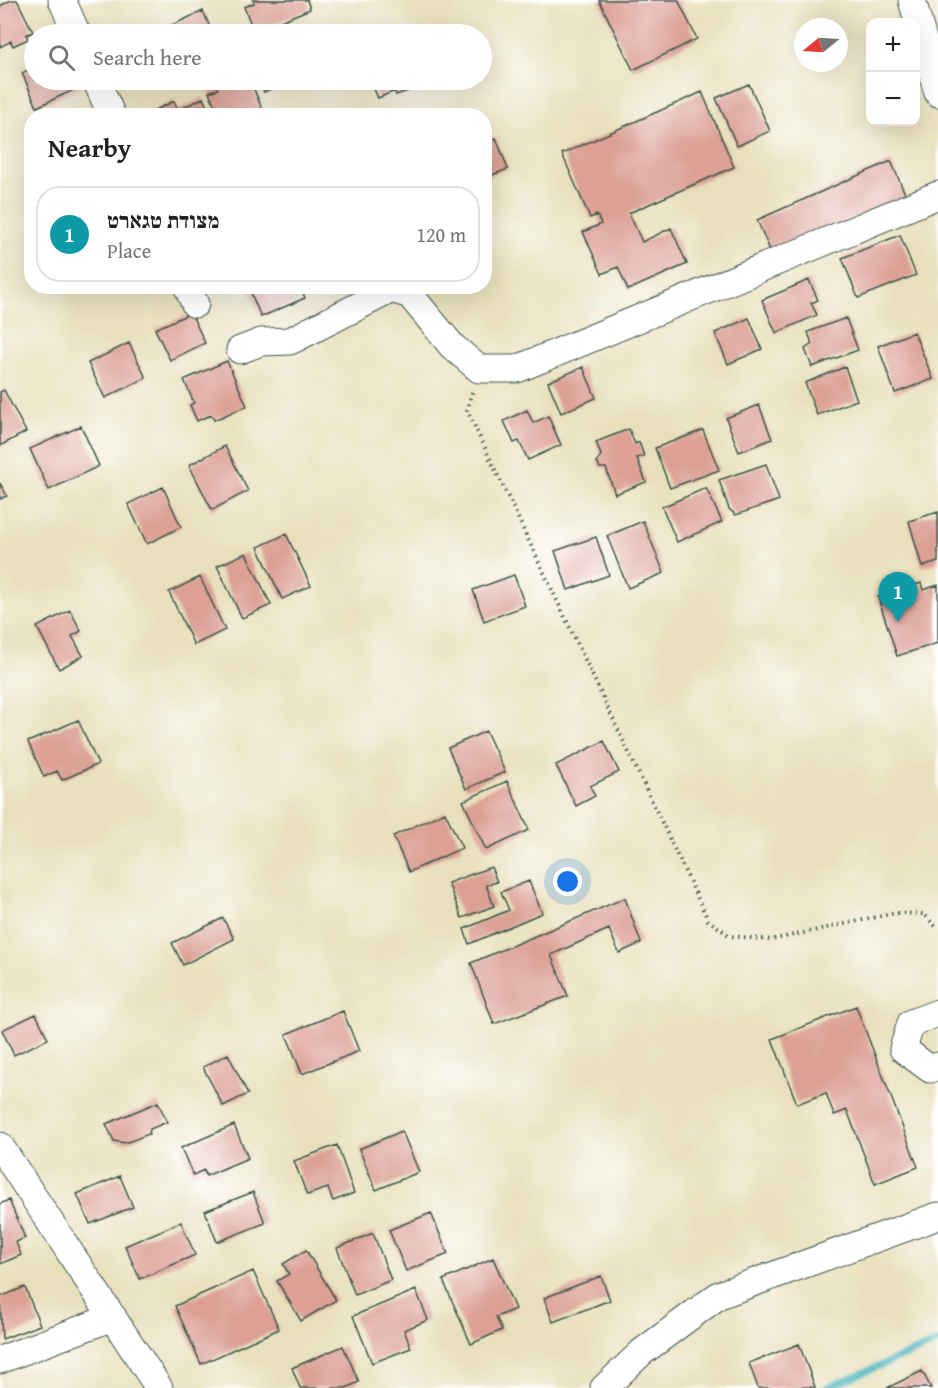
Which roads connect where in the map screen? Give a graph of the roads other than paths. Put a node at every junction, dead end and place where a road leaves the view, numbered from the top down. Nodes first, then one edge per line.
1 (62, 0) edge
2 (912, 0) edge
3 (73, 24) edge
4 (100, 90) edge
5 (938, 93) edge
6 (108, 108) edge
7 (938, 195) edge
8 (382, 294) edge
9 (407, 294) edge
10 (240, 350) dead end
11 (938, 1013) edge
12 (938, 1066) edge
13 (0, 1146) edge
14 (938, 1216) edge
15 (113, 1317) junction
16 (0, 1360) edge
17 (159, 1388) edge
18 (604, 1388) edge

1 - 3 street
2 - 5 street
4 - 6 street
7 - 9 street
8 - 10 street
11 - 12 street
13 - 15 street
14 - 18 street
15 - 16 street
15 - 17 street

